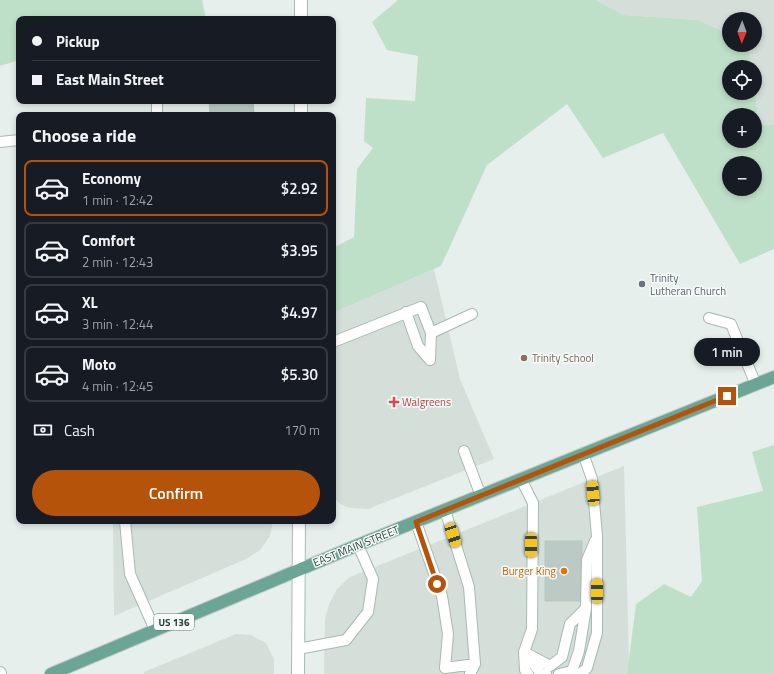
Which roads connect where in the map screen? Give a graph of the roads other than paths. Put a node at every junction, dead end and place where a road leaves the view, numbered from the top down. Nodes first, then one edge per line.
1 (301, 0) edge
2 (301, 16) edge
3 (16, 140) edge
4 (0, 142) edge
5 (406, 312) junction
6 (472, 314) dead end
7 (709, 318) dead end
8 (431, 333) junction
9 (336, 341) edge
10 (774, 377) edge
11 (756, 385) junction
12 (464, 451) dead end
13 (584, 454) junction
14 (521, 479) junction
15 (481, 496) junction
16 (445, 510) junction
17 (416, 522) junction
18 (125, 524) edge
19 (299, 524) edge
20 (597, 536) junction
21 (358, 545) junction
22 (298, 570) junction
23 (586, 608) junction
24 (155, 630) junction
25 (298, 649) junction
26 (524, 652) junction
27 (474, 664) junction
28 (51, 674) edge
29 (298, 674) edge
30 (470, 674) edge
31 (528, 674) edge
32 (546, 674) edge
33 (559, 674) edge
34 (580, 674) edge

1 - 2 street
3 - 4 lane
5 - 8 lane
5 - 8 lane
5 - 9 lane
6 - 8 lane
7 - 11 lane
10 - 11 main road, EAST MAIN STREET / US 136
11 - 13 main road, EAST MAIN STREET / US 136
12 - 15 lane
13 - 14 main road, EAST MAIN STREET / US 136
13 - 20 lane
14 - 15 main road, EAST MAIN STREET / US 136
14 - 26 lane
15 - 16 main road, EAST MAIN STREET / US 136
16 - 17 main road, EAST MAIN STREET / US 136
16 - 27 lane
17 - 21 main road, EAST MAIN STREET / US 136
17 - 27 lane
18 - 24 lane
19 - 22 street
20 - 23 lane
20 - 34 lane
21 - 22 main road, EAST MAIN STREET / US 136
21 - 25 lane
22 - 24 main road, EAST MAIN STREET / US 136
22 - 25 street
23 - 26 lane
23 - 33 lane
24 - 28 main road, EAST MAIN STREET / US 136
25 - 29 street
26 - 31 lane
26 - 32 lane
27 - 30 lane

